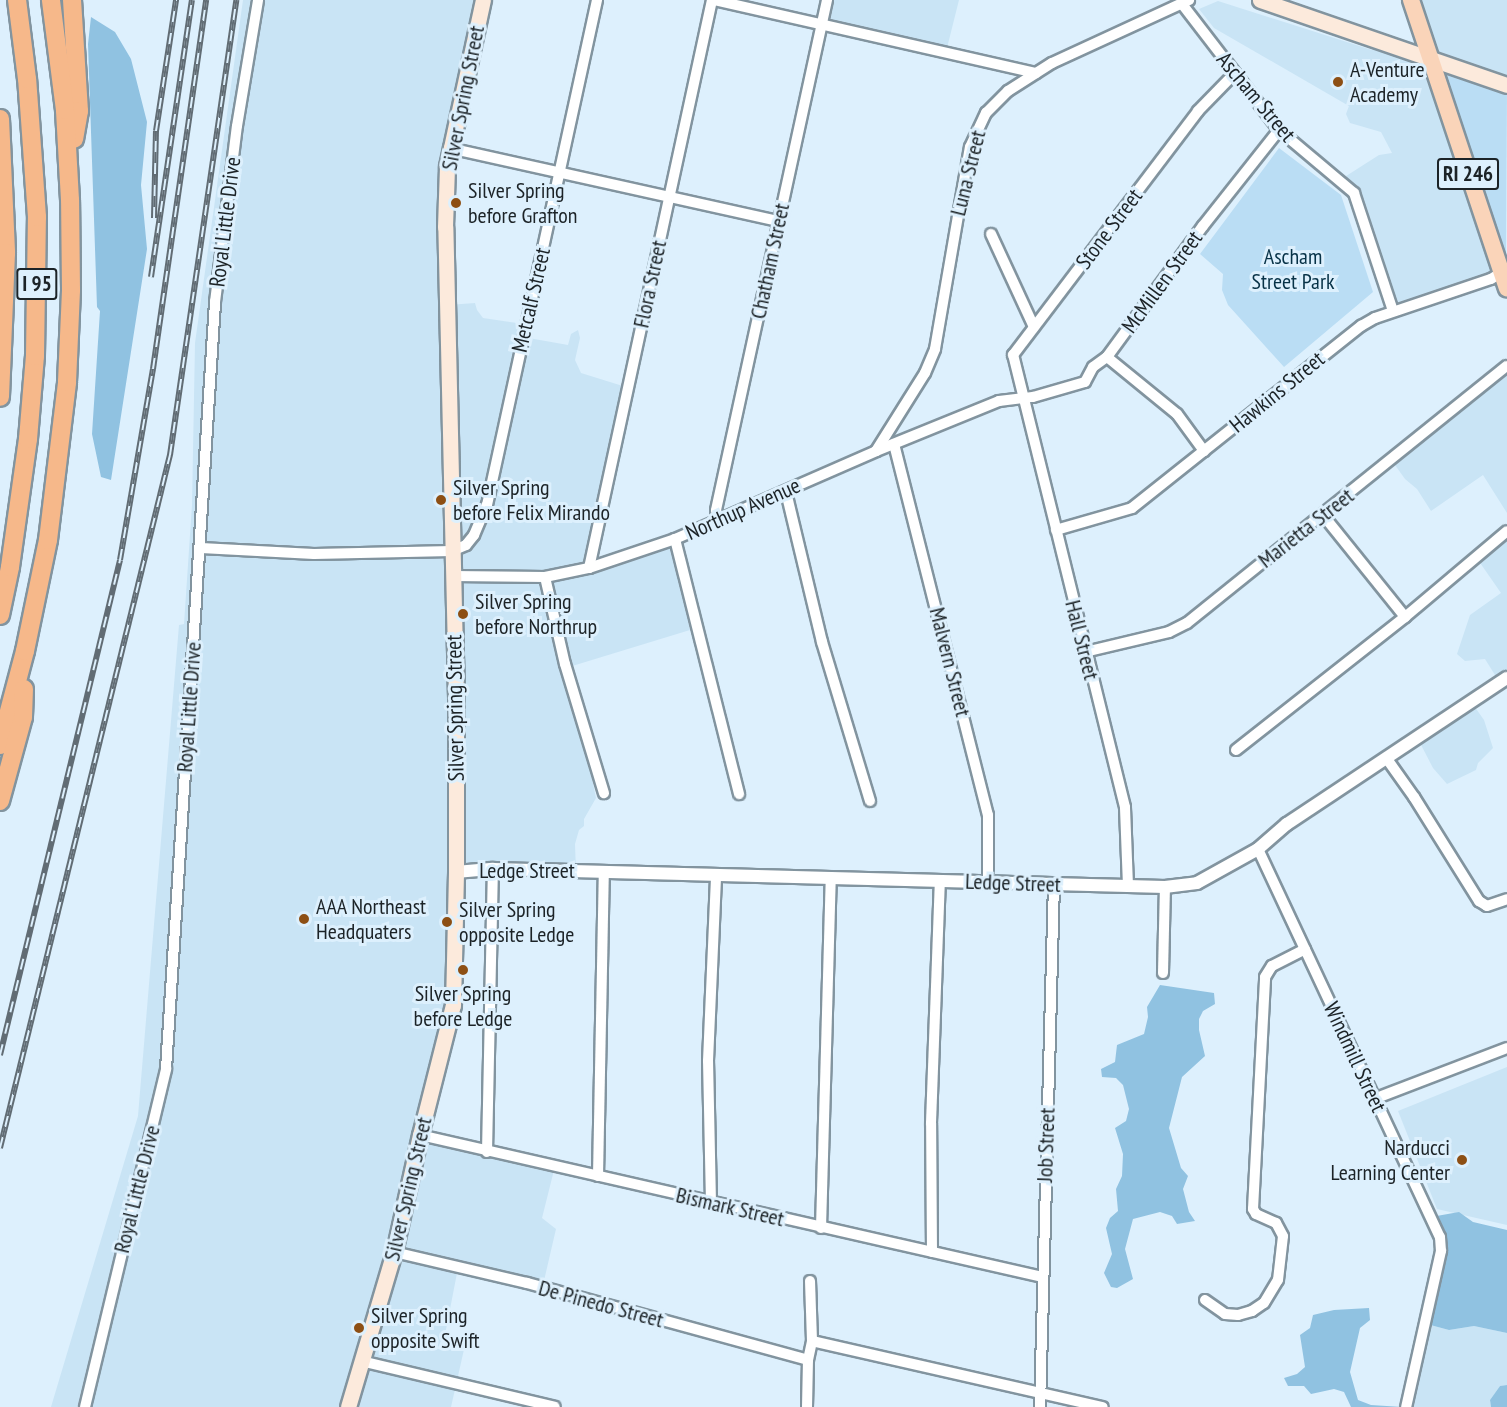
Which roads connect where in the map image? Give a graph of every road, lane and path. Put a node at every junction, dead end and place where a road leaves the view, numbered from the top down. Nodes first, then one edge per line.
1 (17, 0) edge
2 (51, 0) edge
3 (72, 0) edge
4 (258, 0) edge
5 (483, 0) edge
6 (597, 0) edge
7 (713, 0) edge
8 (827, 0) edge
9 (1411, 0) edge
10 (1268, 1) edge
11 (1185, 2) edge
12 (821, 24) junction
13 (1430, 59) junction
14 (1036, 73) junction
15 (1235, 73) junction
16 (1507, 85) edge
17 (0, 118) edge
18 (1279, 130) junction
19 (449, 148) junction
20 (69, 164) junction
21 (561, 172) junction
22 (668, 199) junction
23 (777, 221) junction
24 (991, 234) dead end
25 (1505, 276) edge
26 (1393, 311) junction
27 (1034, 327) junction
28 (1107, 357) junction
29 (1507, 366) edge
30 (1022, 396) junction
31 (0, 397) edge
32 (894, 444) junction
33 (876, 451) junction
34 (1204, 451) junction
35 (786, 492) junction
36 (1323, 514) junction
37 (718, 522) junction
38 (1056, 530) junction
39 (1507, 531) edge
40 (675, 539) junction
41 (201, 548) junction
42 (452, 551) junction
43 (10, 567) junction
44 (589, 568) junction
45 (453, 576) junction
46 (545, 577) junction
47 (0, 593) edge
48 (0, 615) edge
49 (1405, 617) junction
50 (25, 651) junction
51 (1085, 652) junction
52 (1507, 678) edge
53 (0, 745) edge
54 (1236, 750) dead end
55 (1387, 759) junction
56 (604, 793) dead end
57 (739, 794) dead end
58 (0, 801) edge
59 (870, 801) dead end
60 (1258, 849) junction
61 (493, 869) junction
62 (456, 872) junction
63 (604, 872) junction
64 (716, 875) junction
65 (831, 877) junction
66 (940, 880) junction
67 (988, 883) junction
68 (1054, 884) junction
69 (1128, 886) junction
70 (1165, 887) junction
71 (1507, 898) edge
72 (1305, 949) junction
73 (1163, 973) dead end
74 (1507, 1048) edge
75 (1374, 1099) junction
76 (420, 1135) junction
77 (488, 1152) junction
78 (598, 1176) junction
79 (711, 1203) junction
80 (821, 1227) junction
81 (394, 1252) junction
82 (932, 1252) junction
83 (1042, 1277) junction
84 (810, 1281) dead end
85 (1205, 1300) dead end
86 (812, 1341) junction
87 (361, 1360) junction
88 (808, 1360) junction
89 (1040, 1394) junction
90 (513, 1402) edge
91 (85, 1407) edge
92 (348, 1407) edge
93 (555, 1407) edge
94 (807, 1407) edge
95 (1040, 1407) edge
96 (1103, 1407) edge
97 (1406, 1407) edge

1 - 43 highway, I 95
2 - 20 highway, I 95
3 - 20 highway
4 - 41 street, Royal Little Drive
5 - 19 main road, Silver Spring Street
6 - 21 street, Metcalf Street
7 - 12 street
7 - 22 street, Flora Street
8 - 12 street, Chatham Street
9 - 13 main road, RI 246
10 - 13 main road
11 - 14 street, Luna Street
11 - 15 street, Ascham Street
12 - 14 street
12 - 23 street, Chatham Street
13 - 16 main road
13 - 25 main road, RI 246
14 - 33 street, Luna Street
15 - 18 street, Ascham Street
15 - 27 street, Stone Street
17 - 31 highway
18 - 26 street, Ascham Street
18 - 28 street, McMillen Street
19 - 21 street
19 - 42 main road, Silver Spring Street
20 - 50 highway, I 95
21 - 22 street
21 - 42 street, Metcalf Street
22 - 23 street
22 - 44 street, Flora Street
23 - 37 street, Chatham Street
24 - 27 street
25 - 26 street, Hawkins Street
26 - 34 street, Hawkins Street
27 - 30 street, Stone Street
28 - 30 street, McMillen Street
28 - 34 street
29 - 36 street, Marietta Street
30 - 32 street, Northup Avenue
30 - 38 street, Hall Street
32 - 33 street, Northup Avenue
32 - 67 street, Malvern Street
33 - 35 street, Northup Avenue
34 - 38 street, Hawkins Street
35 - 37 street, Northup Avenue
35 - 59 street
36 - 49 street
36 - 51 street, Marietta Street
37 - 40 street, Northup Avenue
38 - 51 street, Hall Street
39 - 49 street
40 - 44 street, Northup Avenue
40 - 57 street
41 - 42 street
41 - 91 street, Royal Little Drive
42 - 45 main road, Silver Spring Street
43 - 47 highway
43 - 48 highway, I 95
44 - 46 street, Northup Avenue
45 - 46 street, Northup Avenue
45 - 62 main road, Silver Spring Street
46 - 56 street
49 - 54 street
50 - 53 highway, I 95
50 - 58 highway
51 - 69 street, Hall Street
52 - 55 street, Ledge Street
55 - 60 street, Ledge Street
55 - 71 street
60 - 70 street, Ledge Street
60 - 72 street, Windmill Street
61 - 62 street, Ledge Street
61 - 63 street, Ledge Street
61 - 77 street
62 - 76 main road, Silver Spring Street
63 - 64 street, Ledge Street
63 - 78 street
64 - 65 street, Ledge Street
64 - 79 street
65 - 66 street, Ledge Street
65 - 80 street
66 - 67 street, Ledge Street
66 - 82 street
67 - 68 street, Ledge Street
68 - 69 street, Ledge Street
68 - 83 street, Job Street
69 - 70 street, Ledge Street
70 - 73 street
72 - 75 street, Windmill Street
72 - 85 street
74 - 75 street
75 - 97 street, Windmill Street
76 - 77 street, Bismark Street
76 - 81 main road, Silver Spring Street
77 - 78 street, Bismark Street
78 - 79 street, Bismark Street
79 - 80 street, Bismark Street
80 - 82 street, Bismark Street
81 - 87 main road, Silver Spring Street
81 - 88 street, De Pinedo Street
82 - 83 street, Bismark Street
83 - 89 street, Job Street
84 - 86 street
86 - 88 street
86 - 89 street
87 - 90 street
87 - 92 main road, Silver Spring Street
88 - 94 street
89 - 95 street, Job Street
89 - 96 street
90 - 93 street

